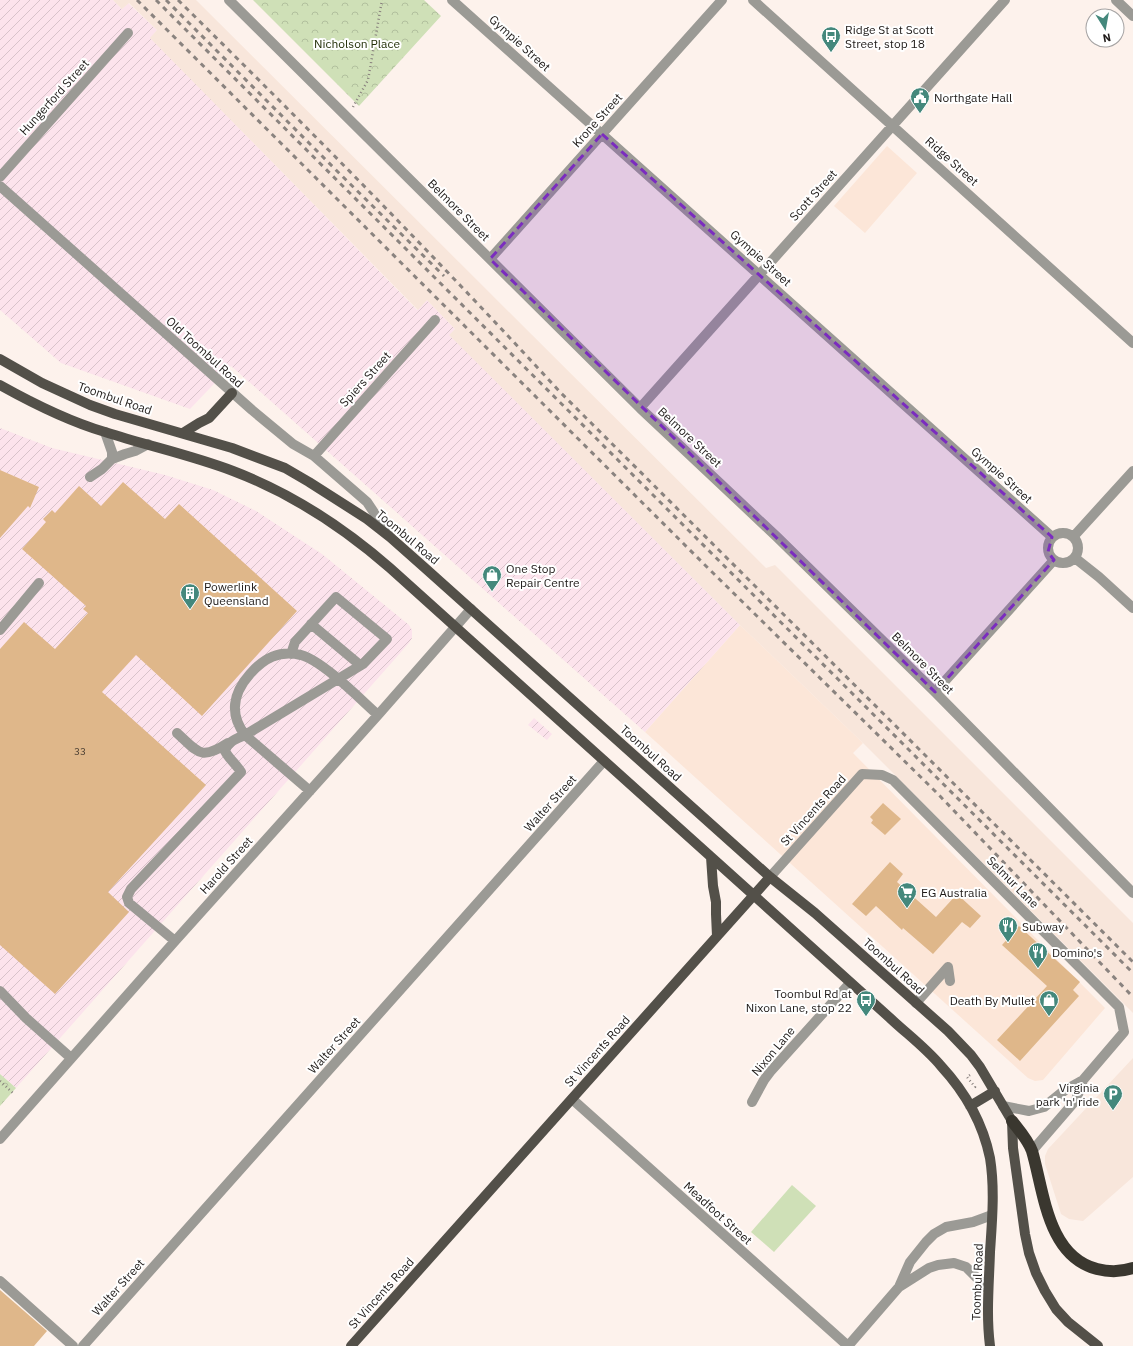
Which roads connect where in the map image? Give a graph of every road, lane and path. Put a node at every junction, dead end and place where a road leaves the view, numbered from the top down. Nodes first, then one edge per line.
1 (229, 0) edge
2 (382, 0) edge
3 (452, 0) edge
4 (722, 0) edge
5 (753, 0) edge
6 (1005, 0) edge
7 (1116, 0) edge
8 (1133, 16) edge
9 (128, 33) dead end
10 (353, 107) dead end
11 (893, 125) junction
12 (602, 134) junction
13 (0, 177) edge
14 (0, 186) edge
15 (490, 259) junction
16 (759, 274) junction
17 (435, 320) dead end
18 (1133, 343) edge
19 (0, 359) edge
20 (0, 385) edge
21 (232, 393) junction
22 (640, 408) junction
23 (105, 432) junction
24 (183, 433) junction
25 (148, 444) junction
26 (314, 456) junction
27 (112, 459) junction
28 (1133, 471) edge
29 (90, 477) dead end
30 (1074, 536) junction
31 (390, 537) junction
32 (1052, 537) junction
33 (1075, 558) junction
34 (1054, 560) junction
35 (40, 583) dead end
36 (1133, 608) edge
37 (471, 609) junction
38 (311, 624) junction
39 (455, 628) junction
40 (0, 630) edge
41 (291, 654) junction
42 (360, 665) junction
43 (338, 679) junction
44 (935, 692) junction
45 (378, 715) junction
46 (177, 733) dead end
47 (245, 735) junction
48 (230, 742) junction
49 (604, 761) junction
50 (862, 774) joint
51 (310, 791) junction
52 (711, 857) junction
53 (770, 877) junction
54 (1133, 893) edge
55 (753, 895) junction
56 (717, 936) junction
57 (175, 941) junction
58 (950, 981) dead end
59 (850, 983) junction
60 (0, 991) edge
61 (916, 1004) junction
62 (71, 1058) junction
63 (970, 1075) dead end
64 (1083, 1080) junction
65 (0, 1081) edge
66 (972, 1089) dead end
67 (995, 1091) junction
68 (14, 1094) dead end
69 (572, 1099) junction
70 (752, 1102) dead end
71 (970, 1106) junction
72 (1003, 1106) junction
73 (1012, 1120) junction
74 (0, 1138) edge
75 (1032, 1151) junction
76 (992, 1215) junction
77 (1133, 1268) edge
78 (0, 1281) edge
79 (899, 1287) junction
80 (988, 1289) junction
81 (73, 1346) edge
82 (83, 1346) edge
83 (351, 1346) edge
84 (848, 1346) edge
85 (990, 1346) edge
86 (1098, 1346) edge

1 - 15 street, Belmore Street
2 - 10 path
3 - 12 street, Gympie Street
4 - 12 street, Krone Street
5 - 11 street, Ridge Street
6 - 11 street, Scott Street
7 - 8 street
9 - 13 street, Hungerford Street
11 - 16 street, Scott Street
11 - 18 street, Ridge Street
12 - 15 street, Krone Street
12 - 16 street, Gympie Street
14 - 21 street, Old Toombul Road
15 - 22 street, Belmore Street
16 - 22 street, Scott Street
16 - 32 street, Gympie Street
17 - 26 street, Spiers Street
19 - 24 main road, Toombul Road
20 - 23 main road, Toombul Road
21 - 24 main road
21 - 26 street, Old Toombul Road
22 - 44 street, Belmore Street
23 - 25 main road, Toombul Road
23 - 27 street
24 - 31 main road, Toombul Road
25 - 27 street
25 - 39 main road, Toombul Road
26 - 31 street, Old Toombul Road
27 - 29 street
28 - 30 street
30 - 32 street
30 - 33 street
31 - 37 main road, Toombul Road
32 - 34 street
33 - 34 street
33 - 36 street
34 - 44 street
35 - 40 street
37 - 39 street, Harold Street
37 - 53 main road, Toombul Road
38 - 41 street
38 - 42 street
38 - 42 street
39 - 45 street, Harold Street
39 - 49 main road, Toombul Road
41 - 43 street
41 - 47 street
42 - 43 street
43 - 45 street
43 - 47 street
44 - 54 street, Belmore Street
45 - 51 street, Harold Street
46 - 48 street
47 - 48 street
47 - 51 street
48 - 57 street
49 - 52 main road, Toombul Road
49 - 82 street, Walter Street
50 - 53 street, St Vincents Road
50 - 64 street, Selmur Lane
51 - 57 street, Harold Street
52 - 55 main road, Toombul Road
52 - 56 main road
53 - 55 main road, St Vincents Road
53 - 61 main road, Toombul Road
55 - 56 main road, St Vincents Road
55 - 59 main road, Toombul Road
56 - 69 main road, St Vincents Road
57 - 62 street, Harold Street
58 - 61 street
59 - 70 street, Nixon Lane
59 - 71 main road, Toombul Road
60 - 62 street
61 - 67 main road, Toombul Road
62 - 74 street, Harold Street
63 - 66 path
64 - 72 street
64 - 75 street
65 - 68 path
67 - 71 main road
67 - 72 main road, Toombul Road
69 - 83 main road, St Vincents Road
69 - 84 street, Meadfoot Street
71 - 76 main road, Toombul Road
72 - 73 main road, Toombul Road
73 - 75 highway
73 - 86 main road
75 - 77 highway
76 - 79 street
76 - 80 main road, Toombul Road
78 - 81 street
79 - 80 street
79 - 84 street
80 - 85 main road, Toombul Road

